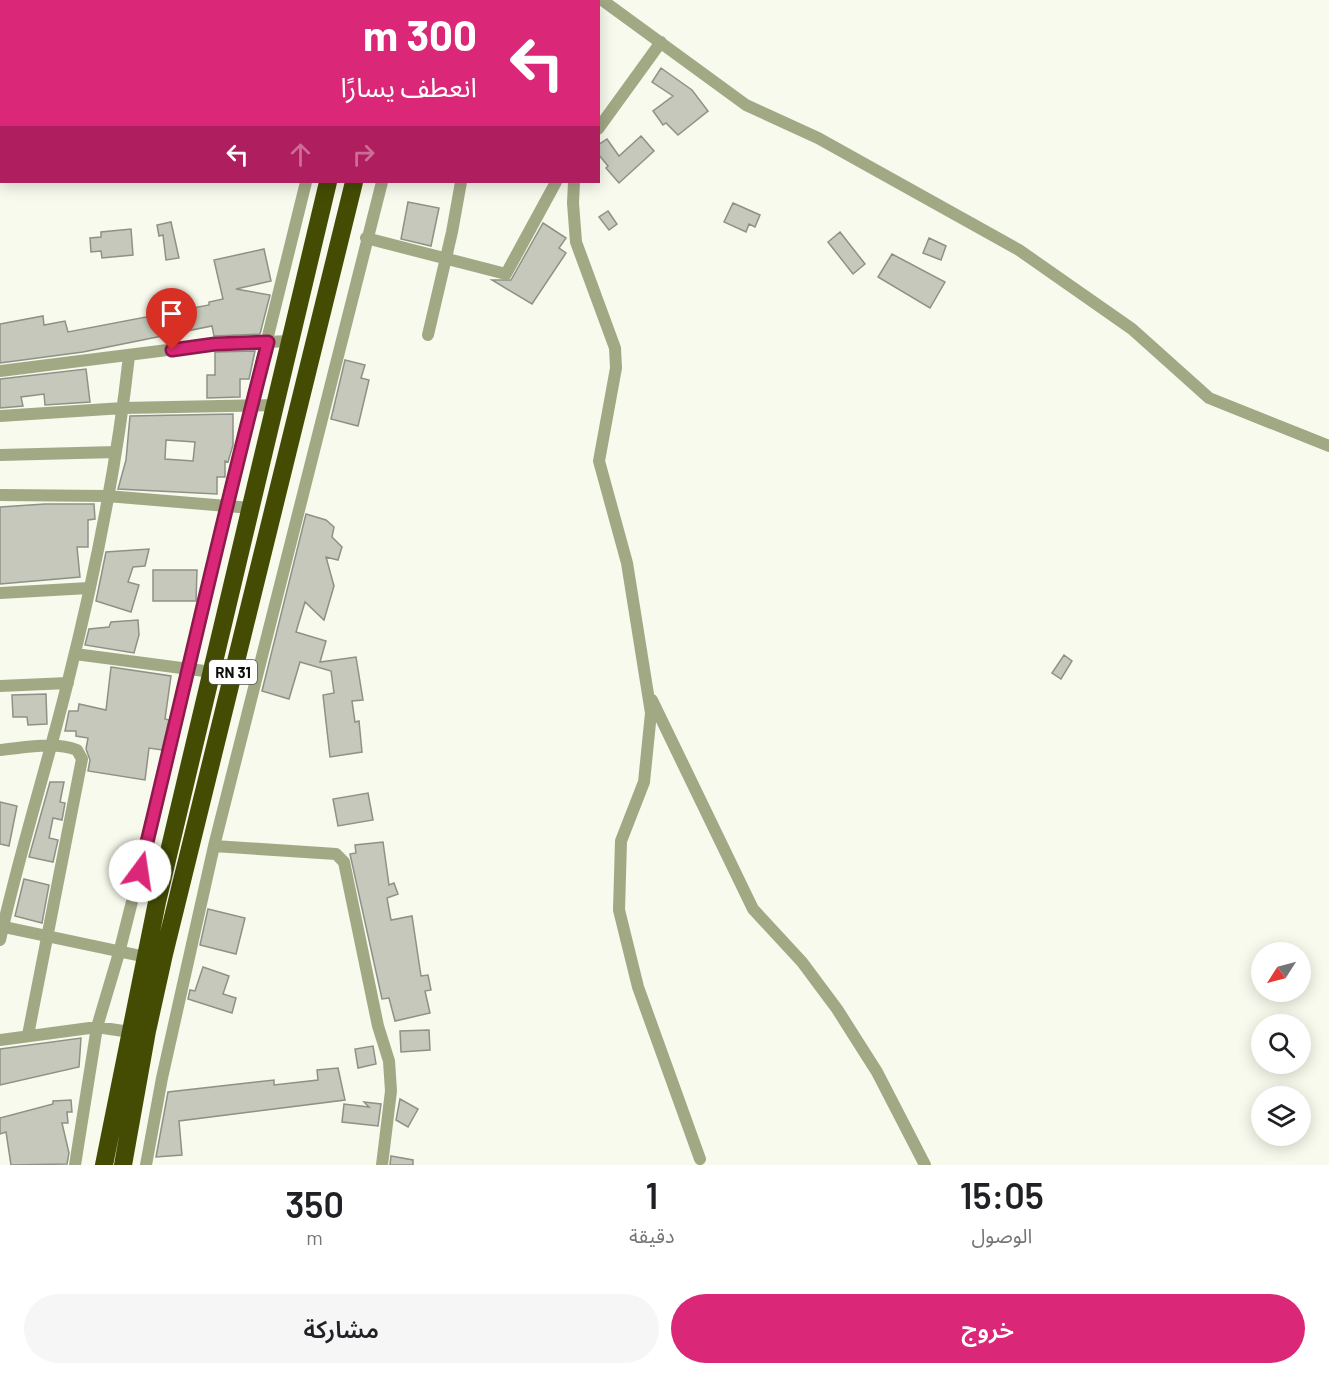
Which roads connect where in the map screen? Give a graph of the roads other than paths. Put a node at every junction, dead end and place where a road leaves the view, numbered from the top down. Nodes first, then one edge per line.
1 (602, 0) edge
2 (661, 42) junction
3 (600, 126) edge
4 (306, 183) edge
5 (328, 183) edge
6 (354, 183) edge
7 (382, 183) edge
8 (460, 183) edge
9 (555, 183) edge
10 (574, 183) edge
11 (366, 238) junction
12 (446, 258) junction
13 (428, 335) dead end
14 (290, 341) junction
15 (268, 342) junction
16 (129, 356) junction
17 (0, 371) edge
18 (275, 405) junction
19 (251, 406) junction
20 (123, 408) junction
21 (0, 416) edge
22 (1329, 446) edge
23 (116, 452) junction
24 (0, 455) edge
25 (0, 495) edge
26 (107, 496) junction
27 (225, 506) junction
28 (251, 508) junction
29 (90, 588) junction
30 (0, 593) edge
31 (75, 654) junction
32 (190, 668) junction
33 (212, 672) junction
34 (68, 683) junction
35 (0, 686) edge
36 (649, 694) junction
37 (50, 747) junction
38 (0, 750) edge
39 (214, 846) junction
40 (2, 926) edge
41 (47, 936) junction
42 (0, 940) edge
43 (119, 953) junction
44 (146, 957) junction
45 (97, 1027) junction
46 (130, 1032) junction
47 (28, 1035) junction
48 (0, 1040) edge
49 (700, 1158) dead end
50 (75, 1165) edge
51 (104, 1165) edge
52 (123, 1165) edge
53 (146, 1165) edge
54 (382, 1165) edge
55 (925, 1165) edge

1 - 2 street
2 - 3 street
2 - 22 street
4 - 15 street
5 - 14 highway, RN 31
6 - 52 highway, RN 31
7 - 11 street
8 - 12 street
9 - 12 street
10 - 36 street
11 - 12 street
11 - 39 street
12 - 13 street
14 - 15 street
14 - 18 highway, RN 31
15 - 16 street
15 - 19 street
16 - 17 street
16 - 20 street
18 - 19 street
18 - 28 highway, RN 31
19 - 20 street
19 - 27 street
20 - 21 street
20 - 23 street
23 - 24 street
23 - 26 street
25 - 26 street
26 - 27 street
26 - 29 street
27 - 28 street
27 - 32 street
28 - 33 highway, RN 31
29 - 30 street
29 - 31 street
31 - 32 street
31 - 34 street
32 - 33 street
32 - 43 street
33 - 44 highway, RN 31
34 - 35 street
34 - 37 street
36 - 49 street
36 - 55 street
37 - 38 street
37 - 40 street
37 - 41 street
39 - 53 street
39 - 54 street
40 - 41 street
40 - 42 street
41 - 43 street
41 - 47 street
43 - 44 street
43 - 45 street
44 - 46 highway, RN 31
45 - 46 street
45 - 47 street
45 - 50 street
46 - 51 highway, RN 31
47 - 48 street

